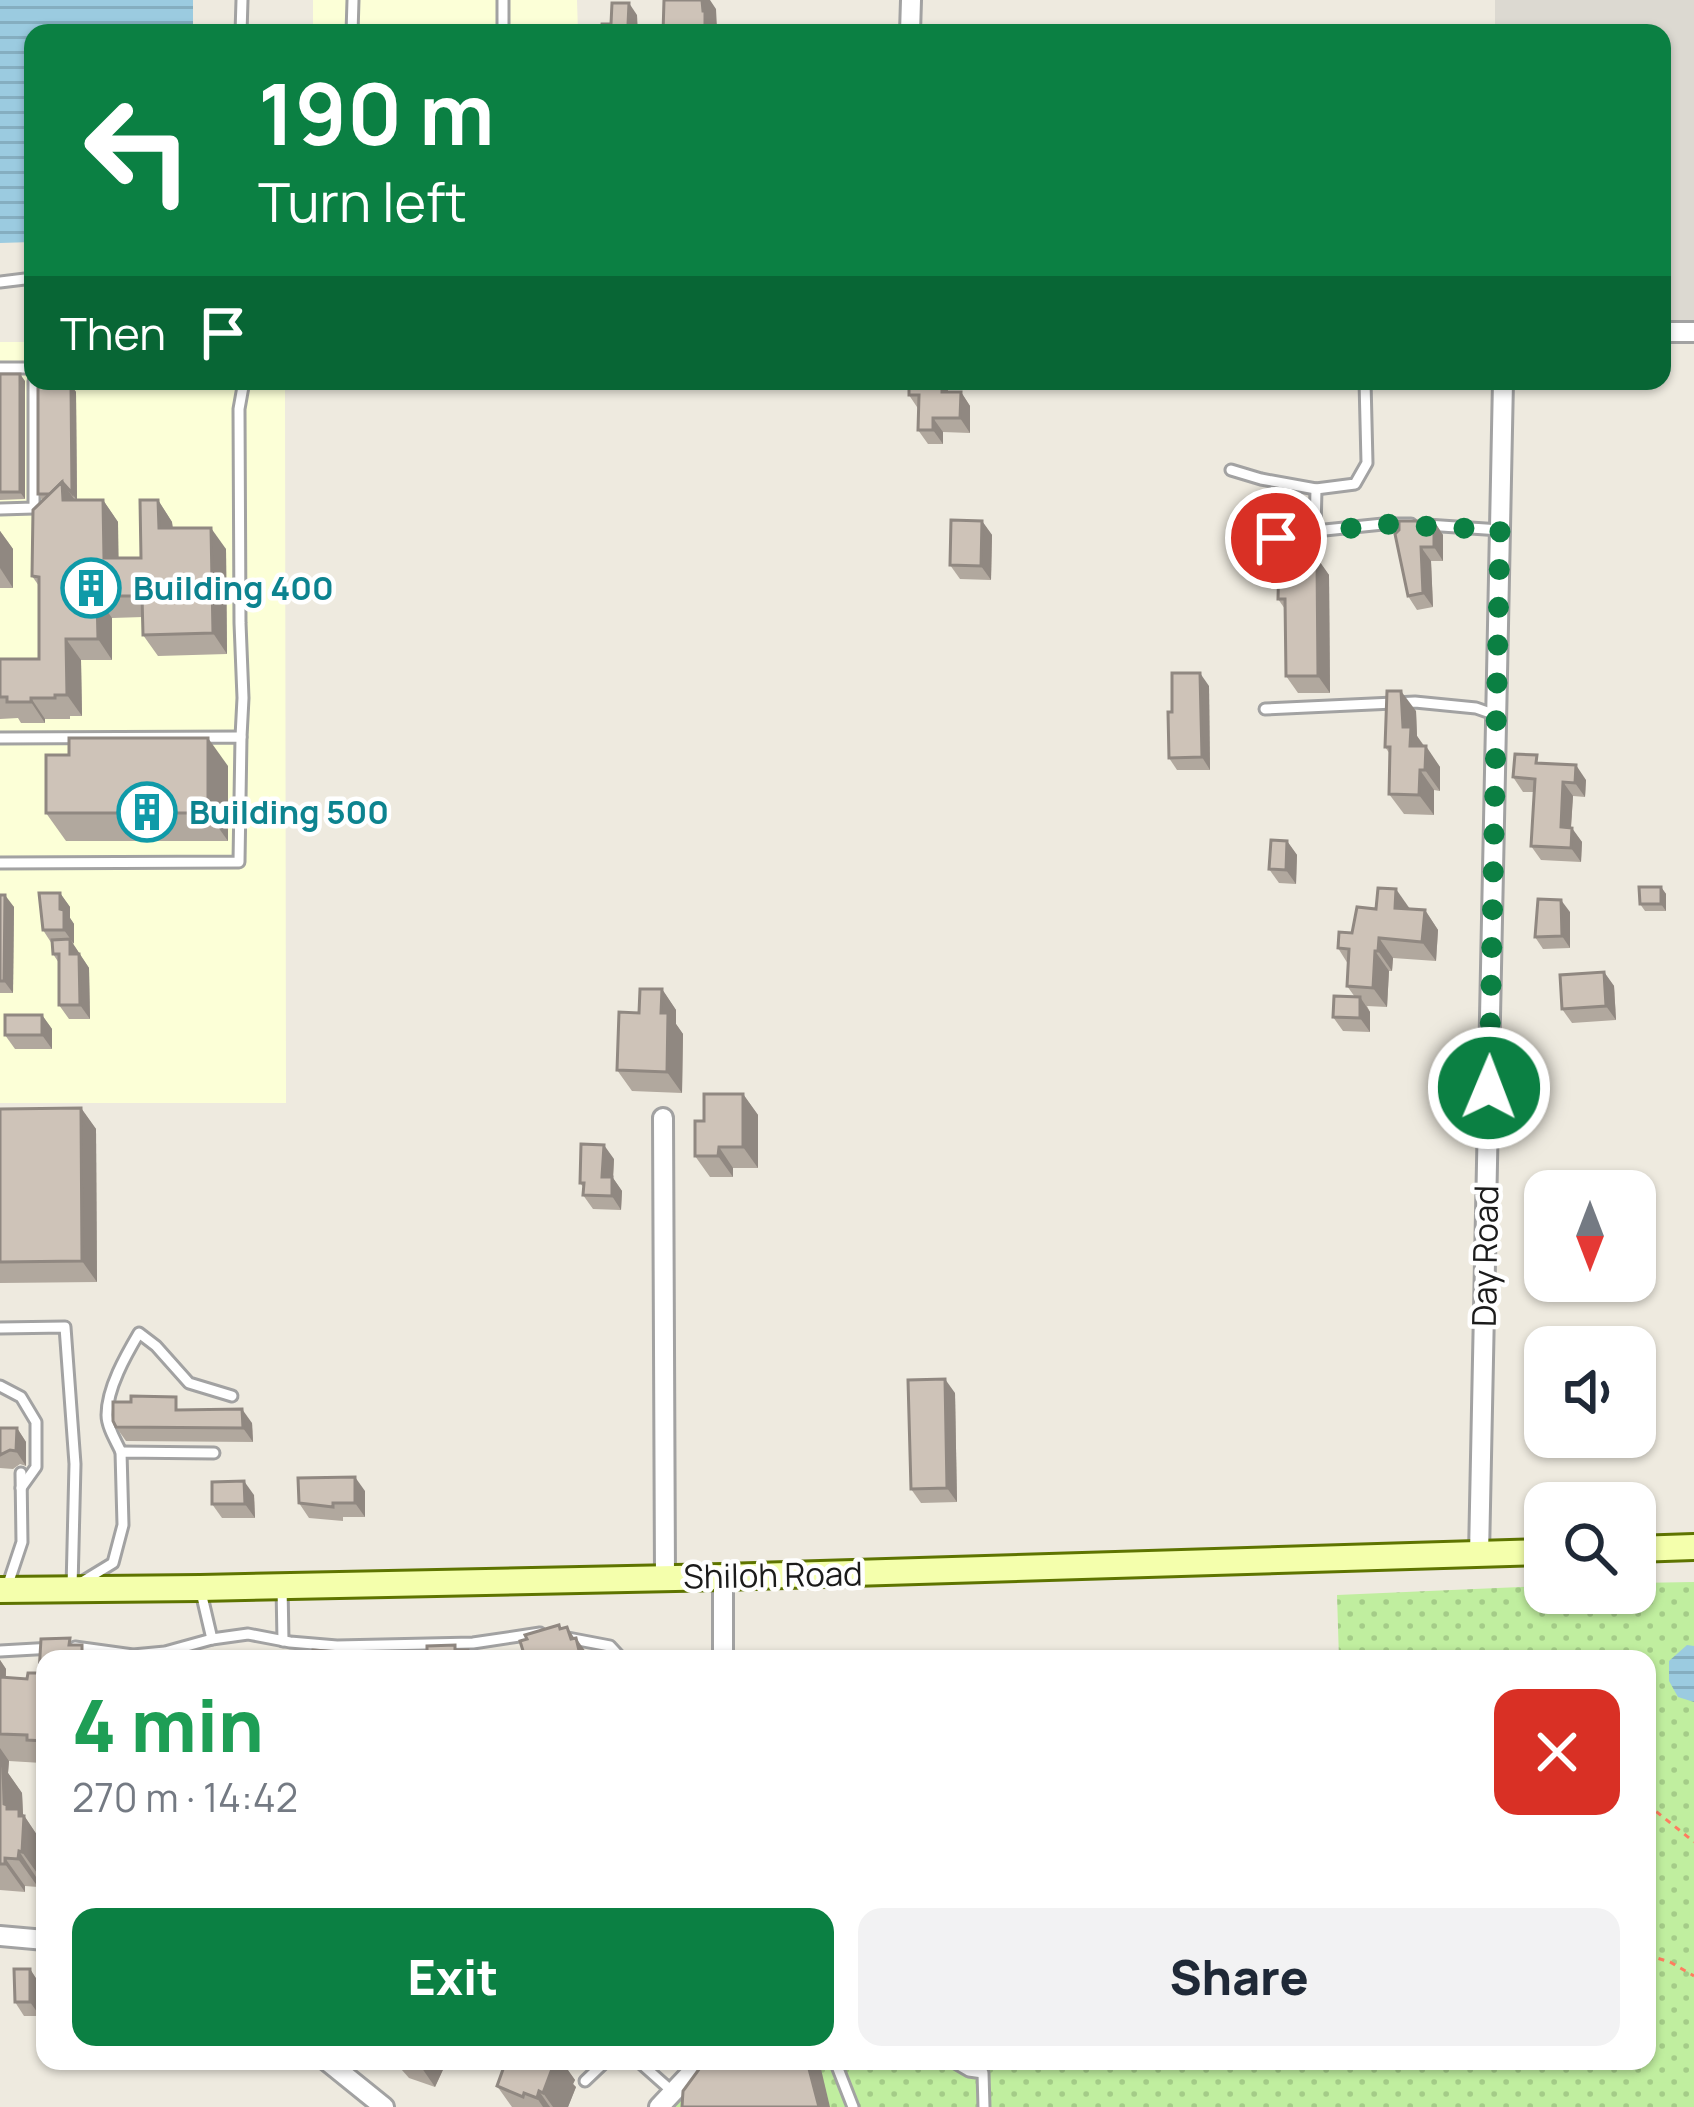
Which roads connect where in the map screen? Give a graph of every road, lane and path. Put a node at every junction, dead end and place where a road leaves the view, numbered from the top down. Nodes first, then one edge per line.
1 (34, 390) edge
2 (242, 390) edge
3 (1365, 390) edge
4 (1503, 390) edge
5 (1231, 470) dead end
6 (1316, 489) junction
7 (0, 509) edge
8 (1500, 530) junction
9 (1315, 532) junction
10 (1238, 545) dead end
11 (1265, 710) dead end
12 (1496, 715) junction
13 (241, 736) junction
14 (0, 738) edge
15 (0, 863) edge
16 (663, 1118) dead end
17 (0, 1328) edge
18 (0, 1386) edge
19 (232, 1396) dead end
20 (121, 1452) junction
21 (214, 1453) dead end
22 (21, 1473) dead end
23 (21, 1488) junction
24 (1694, 1547) edge
25 (1656, 1548) edge
26 (1524, 1553) edge
27 (1479, 1555) junction
28 (723, 1576) junction
29 (665, 1577) junction
30 (282, 1585) junction
31 (72, 1588) junction
32 (200, 1588) junction
33 (3, 1590) edge
34 (212, 1639) junction
35 (283, 1641) junction
36 (100, 1650) edge
37 (181, 1650) edge
38 (614, 1650) edge
39 (723, 1650) edge
40 (0, 1651) edge
41 (1656, 1811) edge
42 (1694, 1842) edge
43 (0, 1936) edge
44 (36, 1939) edge
45 (1656, 1958) edge
46 (1694, 1976) edge
47 (339, 2070) edge
48 (597, 2070) edge
49 (644, 2070) edge
50 (691, 2070) edge
51 (839, 2070) edge
52 (966, 2070) edge
53 (585, 2081) dead end
54 (666, 2100) edge
55 (384, 2107) edge
56 (853, 2107) edge
57 (984, 2107) edge

1 - 7 lane
2 - 13 lane
3 - 6 lane
4 - 8 street, Day Road
5 - 6 lane
6 - 9 lane
8 - 9 lane
8 - 12 street, Day Road
9 - 10 lane
11 - 12 lane
12 - 27 street, Day Road
13 - 14 lane
13 - 15 lane
16 - 29 street
17 - 31 lane
18 - 23 lane
19 - 20 lane
20 - 21 lane
20 - 31 lane
22 - 23 lane
23 - 33 lane
24 - 25 main road
26 - 27 main road, Shiloh Road
27 - 28 main road, Shiloh Road
28 - 29 main road, Shiloh Road
28 - 39 street
29 - 30 main road, Shiloh Road
30 - 32 main road, Shiloh Road
30 - 35 lane
31 - 32 main road, Shiloh Road
31 - 33 main road, Shiloh Road
32 - 34 lane
34 - 35 lane
34 - 37 lane
35 - 38 lane
36 - 40 lane
41 - 42 path
43 - 44 street
45 - 46 path
47 - 55 street
48 - 53 lane
49 - 54 lane
50 - 54 street
51 - 56 lane
52 - 57 lane

